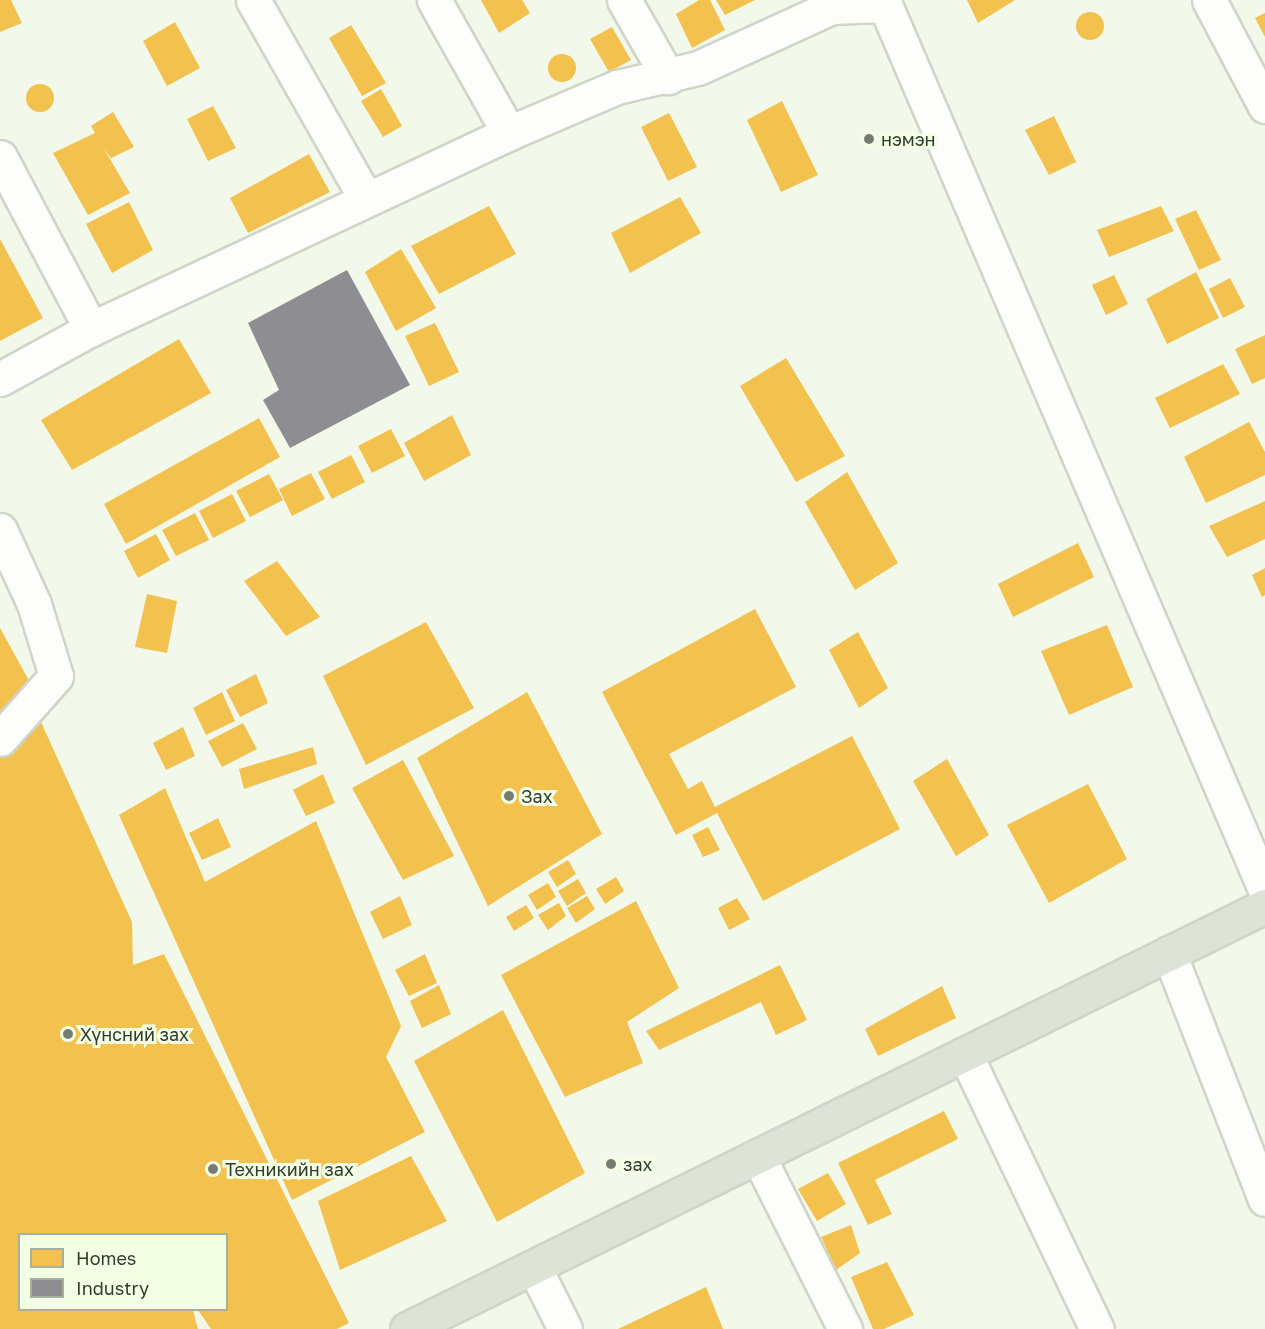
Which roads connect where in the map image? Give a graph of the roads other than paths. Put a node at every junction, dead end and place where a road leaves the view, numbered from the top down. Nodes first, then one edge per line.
1 (253, 0) edge
2 (434, 0) edge
3 (624, 0) edge
4 (1209, 0) edge
5 (884, 2) edge
6 (668, 77) junction
7 (1265, 106) edge
8 (509, 133) junction
9 (0, 157) edge
10 (361, 190) dead end
11 (91, 329) junction
12 (0, 379) edge
13 (0, 530) edge
14 (0, 739) edge
15 (1265, 889) edge
16 (1265, 906) edge
17 (1169, 953) junction
18 (965, 1054) junction
19 (758, 1156) junction
20 (1265, 1199) edge
21 (534, 1267) junction
22 (407, 1329) edge
23 (565, 1329) edge
24 (845, 1329) edge
25 (1097, 1329) edge

1 - 10 street
2 - 8 street
3 - 6 street
4 - 7 street
5 - 6 street
5 - 15 street
6 - 8 street
8 - 11 street
9 - 11 street
11 - 12 street
13 - 14 street
16 - 17 main road
17 - 18 main road
17 - 20 street
18 - 19 main road
18 - 25 street
19 - 21 main road
19 - 24 street
21 - 22 main road
21 - 23 street

